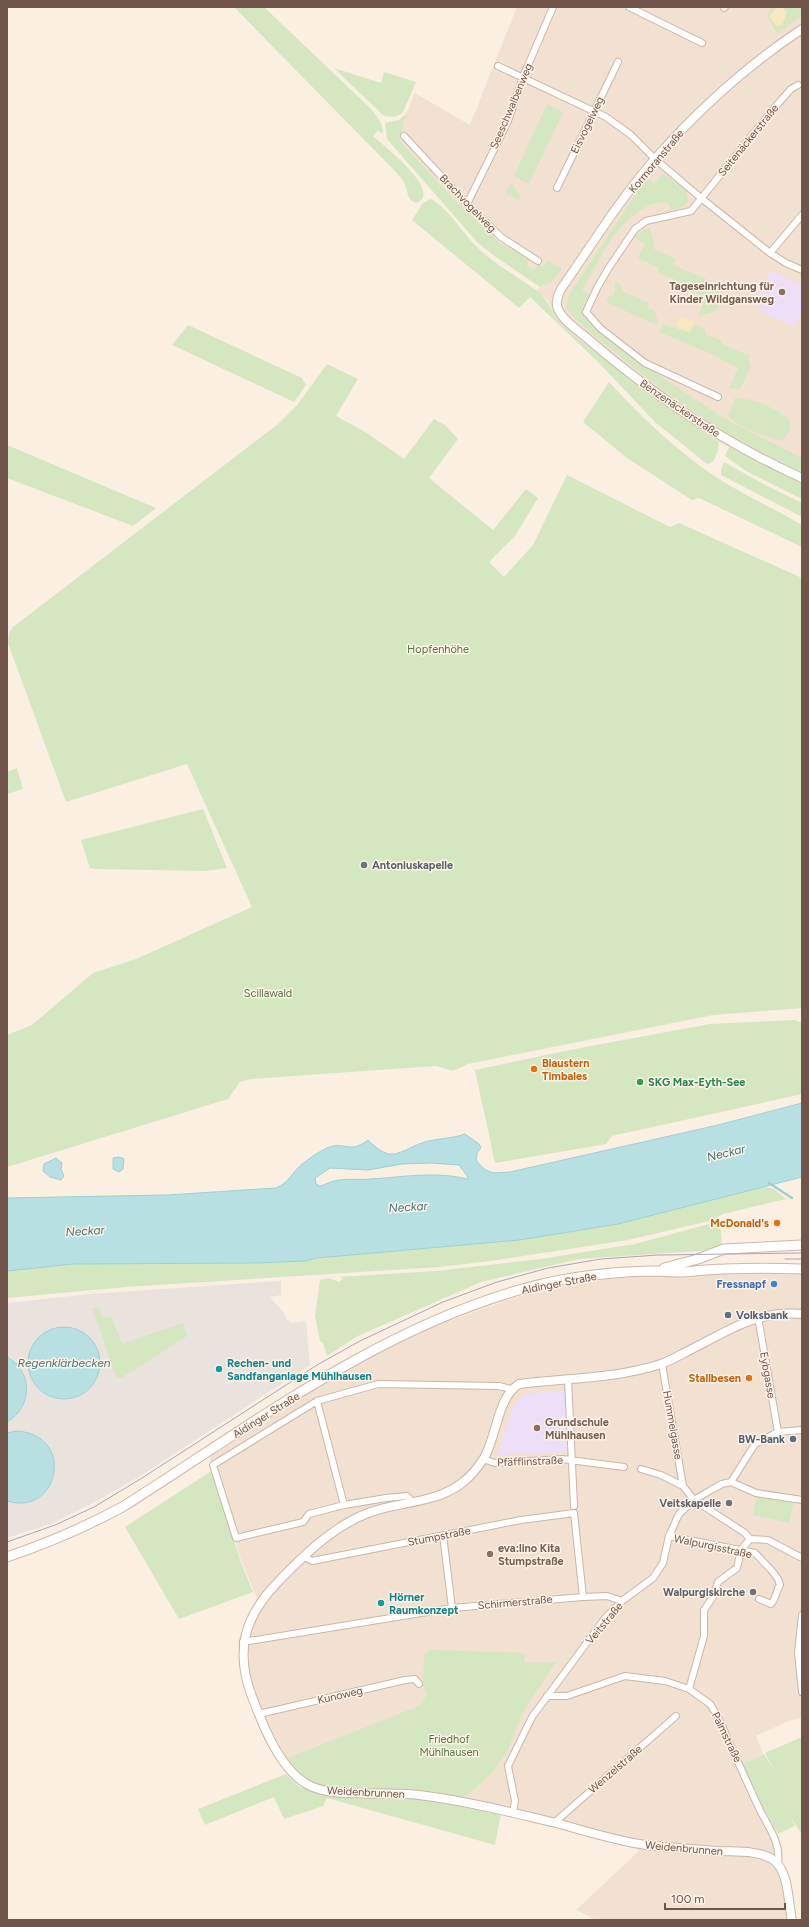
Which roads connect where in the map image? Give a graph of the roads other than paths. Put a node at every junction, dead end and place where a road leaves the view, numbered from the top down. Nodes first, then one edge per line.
1 (552, 7) edge
2 (629, 7) edge
3 (802, 29) edge
4 (702, 43) dead end
5 (618, 62) dead end
6 (498, 66) dead end
7 (523, 77) junction
8 (798, 85) dead end
9 (594, 111) junction
10 (404, 136) dead end
11 (655, 159) junction
12 (557, 188) dead end
13 (701, 198) junction
14 (467, 204) junction
15 (802, 215) edge
16 (770, 252) junction
17 (538, 261) dead end
18 (802, 270) edge
19 (569, 322) joint
20 (718, 397) dead end
21 (802, 478) edge
22 (802, 1245) edge
23 (802, 1269) edge
24 (650, 1271) junction
25 (802, 1314) edge
26 (758, 1317) junction
27 (662, 1364) junction
28 (568, 1380) junction
29 (512, 1389) junction
30 (317, 1401) junction
31 (802, 1430) edge
32 (778, 1432) junction
33 (483, 1459) junction
34 (572, 1461) junction
35 (624, 1467) dead end
36 (641, 1469) dead end
37 (731, 1482) junction
38 (683, 1486) junction
39 (694, 1500) junction
40 (802, 1500) edge
41 (413, 1502) junction
42 (344, 1505) junction
43 (574, 1509) junction
44 (443, 1535) junction
45 (669, 1536) junction
46 (750, 1539) junction
47 (741, 1550) junction
48 (7, 1557) edge
49 (305, 1557) junction
50 (802, 1558) edge
51 (583, 1596) junction
52 (759, 1599) dead end
53 (622, 1601) junction
54 (452, 1608) junction
55 (802, 1615) edge
56 (243, 1642) junction
57 (419, 1684) dead end
58 (689, 1688) junction
59 (802, 1692) edge
60 (547, 1696) junction
61 (259, 1714) junction
62 (676, 1716) dead end
63 (514, 1813) junction
64 (554, 1823) junction
65 (778, 1863) junction
66 (792, 1920) edge

1 - 7 street, Seeschwalbenweg
2 - 4 street
3 - 11 street, Kormoranstraße
5 - 9 street, Eisvogelweg
6 - 7 street
7 - 9 street
7 - 14 street, Seeschwalbenweg
8 - 13 street, Seitenäckerstraße
9 - 11 street
9 - 12 street, Eisvogelweg
10 - 14 street, Brachvogelweg
11 - 13 street
11 - 19 street, Kormoranstraße
13 - 16 street
13 - 20 street, Seitenäckerstraße
14 - 17 street, Brachvogelweg
15 - 16 street
16 - 18 street
19 - 21 street, Benzenäckerstraße
22 - 24 main road, Aldinger Straße
23 - 24 main road, Aldinger Straße
24 - 48 main road, Aldinger Straße
25 - 26 street, Aldinger Straße
26 - 27 street, Aldinger Straße
26 - 32 street, Eybgasse
27 - 28 street, Aldinger Straße
27 - 38 street, Hummelgasse
28 - 29 street, Aldinger Straße
28 - 34 street
29 - 30 street, Aldinger Straße
29 - 33 street, Weidenbrunnen
30 - 42 street, Aldinger Straße
30 - 42 street, Aldinger Straße
31 - 32 street
32 - 37 street
33 - 34 street, Pfäfflinstraße
33 - 41 street, Weidenbrunnen
34 - 35 street, Pfäfflinstraße
34 - 43 street
36 - 38 street
37 - 39 street, Veitstraße
37 - 40 street
38 - 39 street
39 - 45 street, Veitstraße
39 - 46 street
41 - 42 street
41 - 49 street, Weidenbrunnen
43 - 44 street, Stumpstraße
43 - 51 street
44 - 49 street, Stumpstraße
44 - 54 street
45 - 47 street, Walpurgisstraße
45 - 53 street, Veitstraße
46 - 47 street
46 - 50 street
47 - 52 street, Walpurgisstraße
47 - 58 street
49 - 56 street, Weidenbrunnen
51 - 53 street, Schirmerstraße
51 - 54 street, Schirmerstraße
53 - 60 street, Veitstraße
54 - 56 street, Schirmerstraße
55 - 59 street
56 - 61 street, Weidenbrunnen
57 - 61 street, Kunoweg
58 - 60 street, Palmstraße
58 - 65 street, Palmstraße
60 - 63 street, Veitstraße
61 - 63 street, Weidenbrunnen
62 - 64 street, Wenzelstraße
63 - 64 street, Weidenbrunnen
64 - 65 street, Weidenbrunnen
65 - 66 street

